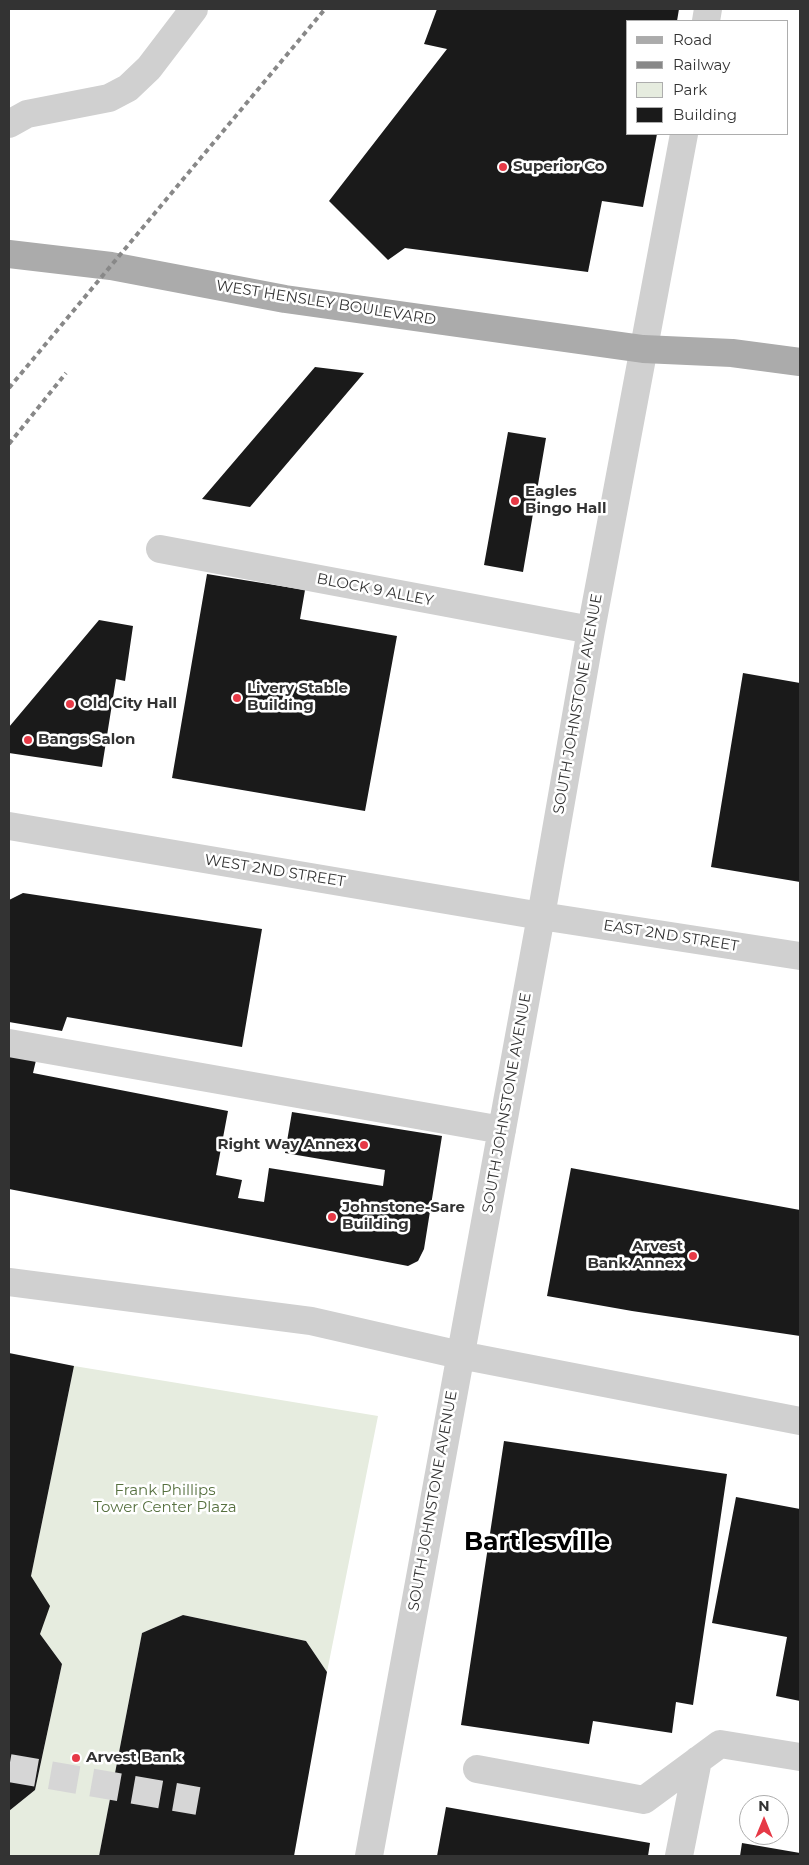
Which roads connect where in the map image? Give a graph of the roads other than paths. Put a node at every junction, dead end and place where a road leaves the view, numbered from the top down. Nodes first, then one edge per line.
1 (194, 9) edge
2 (9, 124) edge
3 (684, 135) edge
4 (9, 254) edge
5 (643, 349) junction
6 (800, 362) edge
7 (160, 549) dead end
8 (591, 630) junction
9 (9, 826) edge
10 (541, 916) junction
11 (800, 956) edge
12 (9, 1042) edge
13 (502, 1130) junction
14 (9, 1282) edge
15 (460, 1355) junction
16 (800, 1421) edge
17 (800, 1757) edge
18 (698, 1760) junction
19 (476, 1769) dead end
20 (368, 1856) edge
21 (679, 1856) edge

1 - 2 street
3 - 5 street, SOUTH JOHNSTONE AVENUE
4 - 5 main road, WEST HENSLEY BOULEVARD
5 - 6 main road, WEST HENSLEY BOULEVARD
5 - 8 street, SOUTH JOHNSTONE AVENUE
7 - 8 street, BLOCK 9 ALLEY
8 - 10 street, SOUTH JOHNSTONE AVENUE
9 - 10 street, WEST 2ND STREET
10 - 11 street, EAST 2ND STREET
10 - 13 street, SOUTH JOHNSTONE AVENUE
12 - 13 street
13 - 15 street, SOUTH JOHNSTONE AVENUE
14 - 15 street
15 - 16 street
15 - 20 street, SOUTH JOHNSTONE AVENUE
17 - 18 street
18 - 19 street
18 - 21 street

